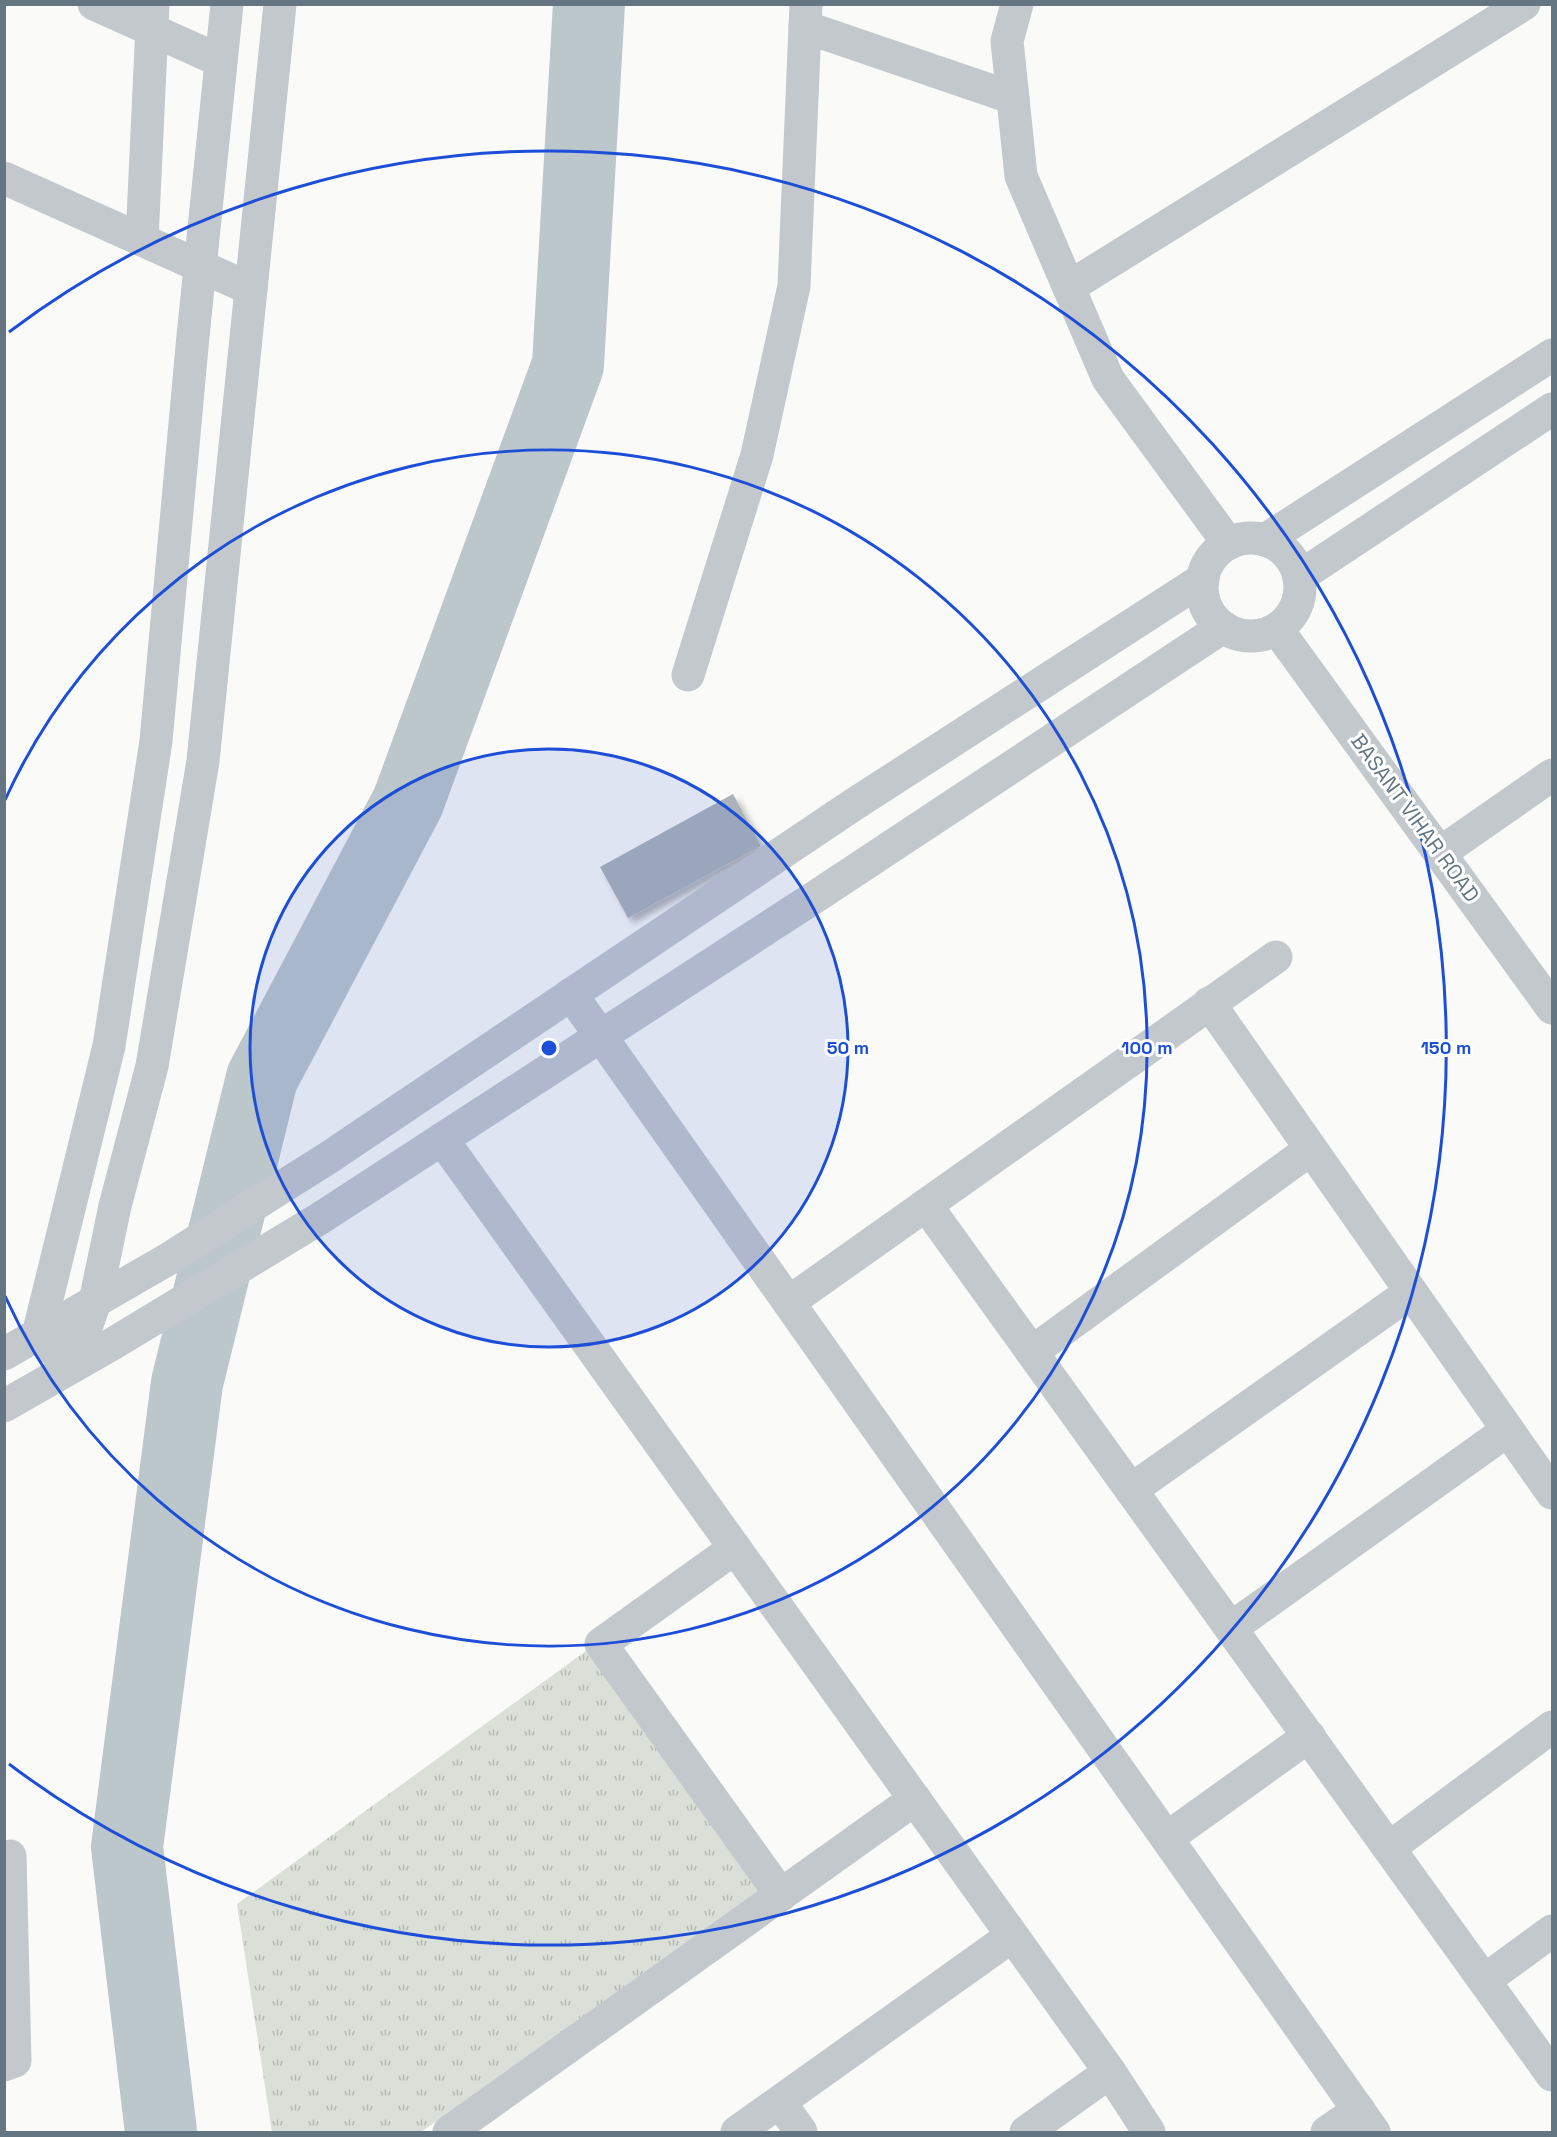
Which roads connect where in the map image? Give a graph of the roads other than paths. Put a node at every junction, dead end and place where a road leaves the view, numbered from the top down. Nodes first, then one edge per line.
1 (94, 4) edge
2 (227, 4) edge
3 (280, 4) edge
4 (1017, 4) edge
5 (1524, 4) edge
6 (806, 16) edge
7 (152, 17) edge
8 (221, 61) junction
9 (1013, 98) junction
10 (4, 178) edge
11 (142, 240) junction
12 (200, 266) junction
13 (1069, 286) junction
14 (251, 289) junction
15 (1552, 355) edge
16 (1552, 409) edge
17 (1265, 540) junction
18 (1228, 543) junction
19 (1299, 577) junction
20 (1203, 579) junction
21 (1223, 627) junction
22 (1277, 629) junction
23 (688, 675) dead end
24 (1552, 775) edge
25 (1440, 853) junction
26 (1276, 957) dead end
27 (571, 994) junction
28 (1209, 1003) junction
29 (1552, 1006) edge
30 (601, 1036) junction
31 (442, 1139) junction
32 (1311, 1149) junction
33 (926, 1205) junction
34 (1411, 1292) junction
35 (95, 1302) junction
36 (789, 1302) junction
37 (38, 1335) junction
38 (1032, 1352) junction
39 (4, 1354) edge
40 (72, 1367) junction
41 (4, 1406) edge
42 (1508, 1430) junction
43 (1131, 1490) junction
44 (1552, 1493) edge
45 (735, 1548) junction
46 (1231, 1628) junction
47 (1552, 1727) edge
48 (1309, 1736) junction
49 (915, 1799) junction
50 (1167, 1838) junction
51 (1389, 1848) junction
52 (10, 1856) dead end
53 (781, 1895) junction
54 (1552, 1931) edge
55 (1012, 1936) junction
56 (1485, 1980) junction
57 (4, 2065) edge
58 (1110, 2072) junction
59 (1552, 2075) edge
60 (780, 2102) junction
61 (1366, 2121) edge
62 (449, 2133) edge
63 (737, 2133) edge
64 (801, 2133) edge
65 (1026, 2133) edge
66 (1149, 2133) edge
67 (1327, 2133) edge

1 - 7 street
2 - 8 street
3 - 14 street
4 - 9 street
5 - 13 street
6 - 9 street
6 - 23 street
7 - 8 street
7 - 11 street
8 - 12 street
9 - 13 street
10 - 11 street
11 - 12 street
12 - 14 street
12 - 37 street
13 - 18 street
14 - 35 street
15 - 17 street
16 - 19 street
17 - 18 street
17 - 19 street
18 - 20 street
19 - 22 street
20 - 21 street
20 - 27 street
21 - 22 street
21 - 30 street
22 - 25 street, BASANT VIHAR ROAD
24 - 25 street
25 - 29 street, BASANT VIHAR ROAD
26 - 28 street
27 - 30 street
27 - 35 street
28 - 32 street
28 - 33 street
30 - 31 street
30 - 36 street
31 - 40 street
31 - 45 street
32 - 34 street
32 - 38 street
33 - 36 street
33 - 38 street
34 - 42 street
34 - 43 street
35 - 37 street
35 - 40 street
36 - 50 street
37 - 39 street
37 - 40 street
38 - 43 street
40 - 41 street
42 - 44 street
42 - 46 street
43 - 46 street
45 - 49 street
45 - 53 street
46 - 48 street
47 - 51 street
48 - 50 street
48 - 51 street
49 - 53 street
49 - 55 street
50 - 61 street
51 - 56 street
52 - 57 street
53 - 62 street
54 - 56 street
55 - 58 street
55 - 60 street
56 - 59 street
58 - 65 street
58 - 66 street
60 - 63 street
60 - 64 street
61 - 67 street

